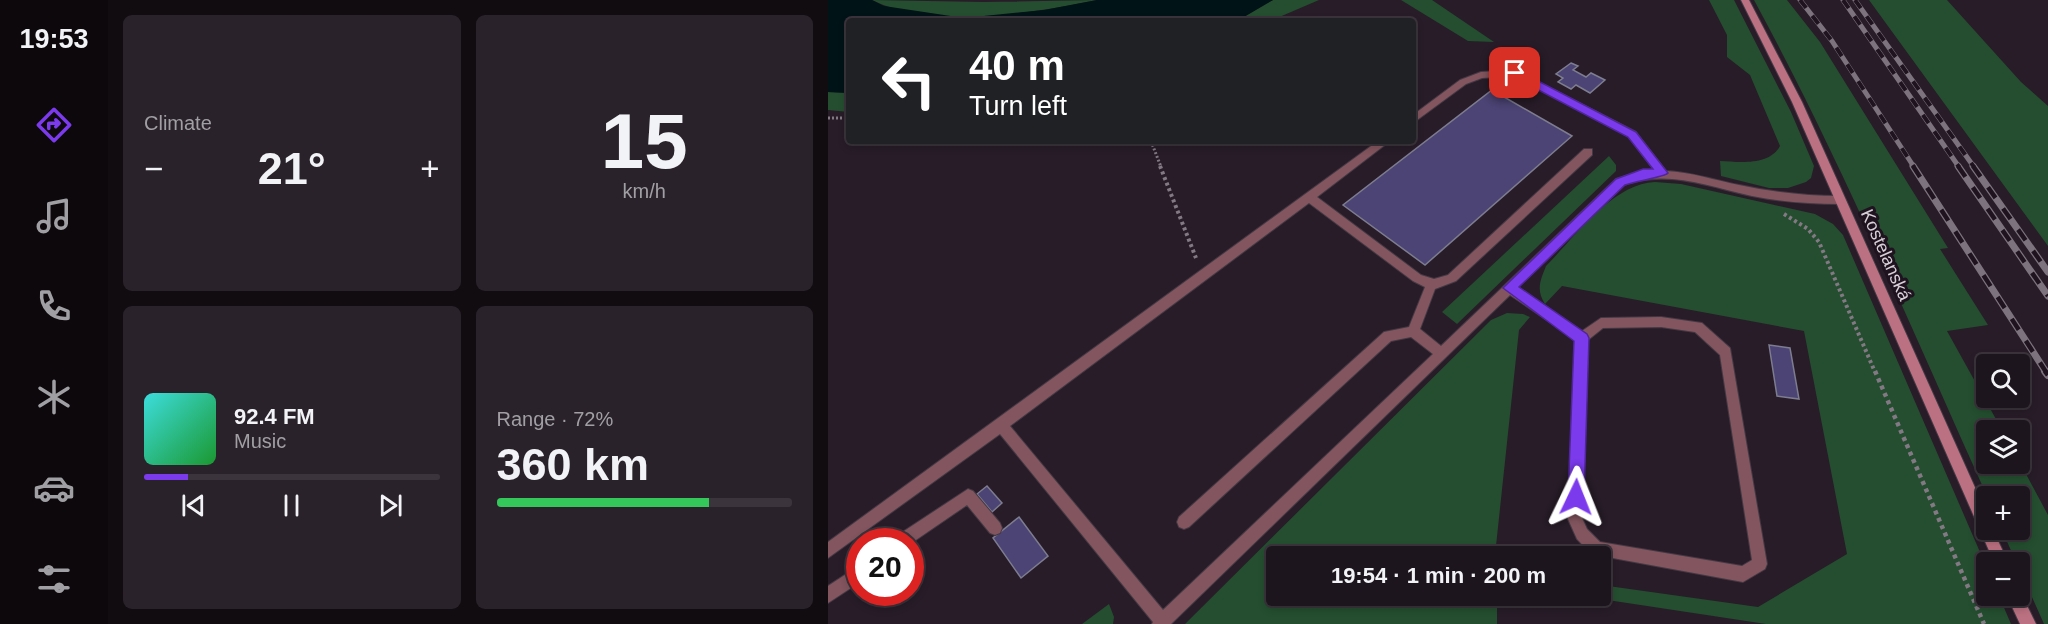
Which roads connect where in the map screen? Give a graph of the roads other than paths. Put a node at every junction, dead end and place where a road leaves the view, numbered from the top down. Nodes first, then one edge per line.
1 (1744, 0) edge
2 (1416, 118) edge
3 (1381, 144) edge
4 (1588, 152) dead end
5 (1662, 173) junction
6 (1310, 198) junction
7 (1840, 200) junction
8 (1431, 285) junction
9 (1510, 288) junction
10 (1413, 331) junction
11 (1582, 338) junction
12 (1442, 354) junction
13 (1001, 425) junction
14 (1976, 506) edge
15 (1184, 522) dead end
16 (921, 528) edge
17 (995, 528) dead end
18 (828, 551) edge
19 (846, 582) edge
20 (828, 595) edge
21 (2020, 606) edge
22 (1161, 623) edge
23 (2028, 624) edge

1 - 7 main road, Kostelanská
2 - 5 lane
3 - 6 lane
4 - 8 lane
5 - 7 lane
5 - 9 lane
6 - 8 lane
6 - 13 lane
7 - 14 main road, Kostelanská
8 - 10 lane
9 - 11 lane
9 - 12 lane
10 - 12 lane
10 - 15 lane
11 - 11 lane
12 - 22 lane
13 - 18 lane
13 - 22 lane
16 - 17 lane
19 - 20 lane
21 - 23 main road

